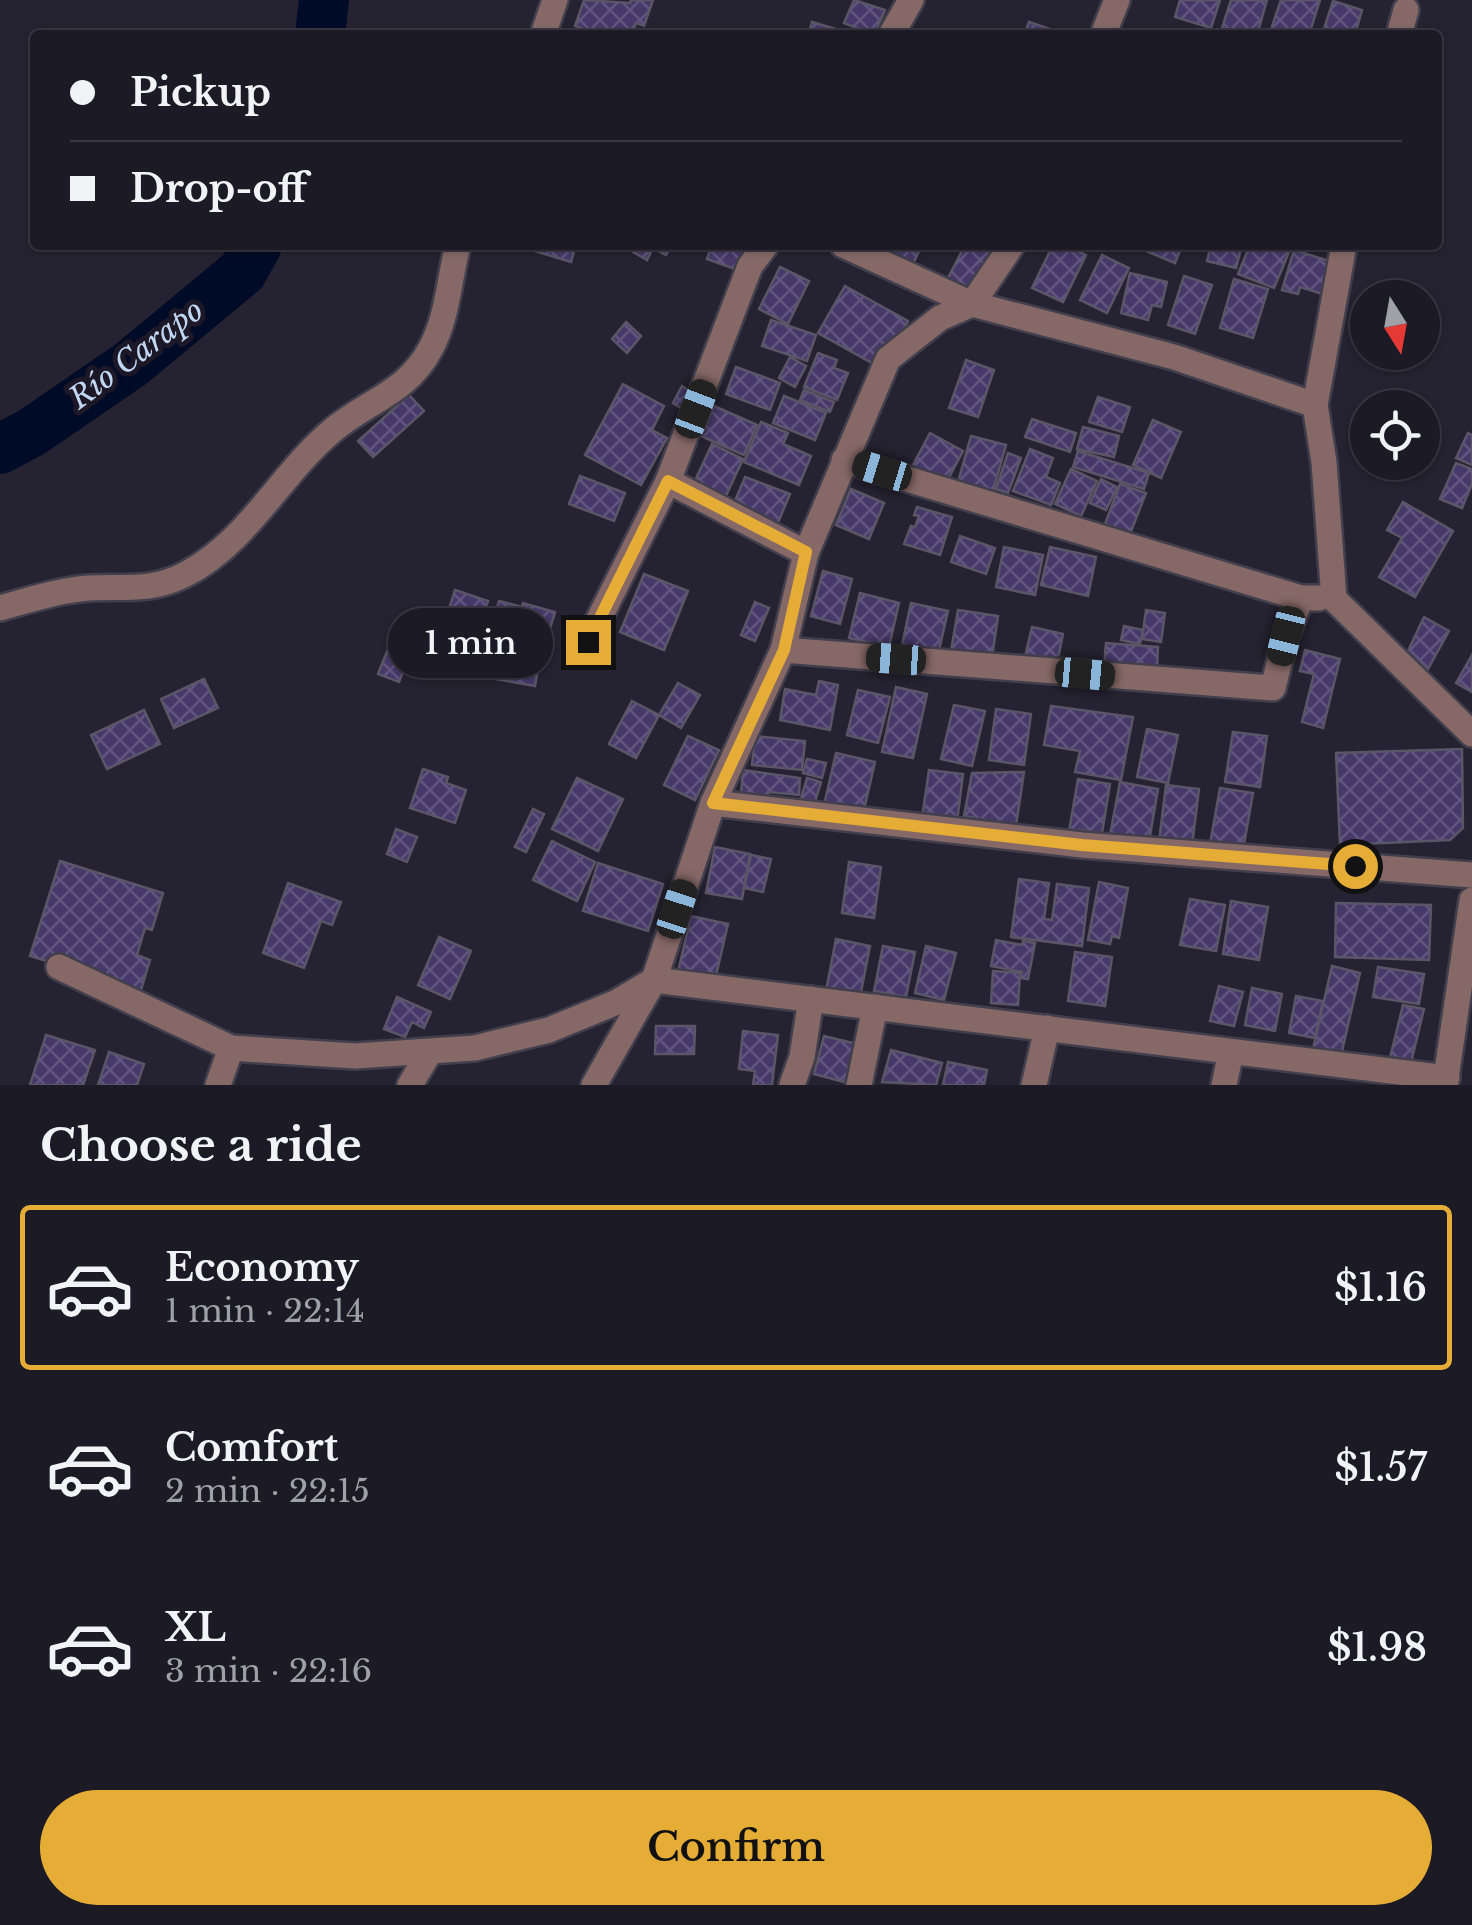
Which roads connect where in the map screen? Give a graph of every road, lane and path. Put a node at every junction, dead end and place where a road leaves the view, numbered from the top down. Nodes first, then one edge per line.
1 (555, 0) edge
2 (910, 0) edge
3 (1116, 0) edge
4 (545, 30) edge
5 (894, 30) edge
6 (1105, 30) edge
7 (457, 250) edge
8 (762, 250) edge
9 (854, 250) edge
10 (1009, 250) edge
11 (1343, 250) edge
12 (972, 304) junction
13 (1315, 404) junction
14 (844, 460) junction
15 (668, 481) junction
16 (806, 552) junction
17 (1302, 598) junction
18 (1334, 599) junction
19 (0, 608) edge
20 (588, 642) dead end
21 (784, 650) junction
22 (1472, 734) edge
23 (713, 803) junction
24 (1472, 875) edge
25 (1472, 900) edge
26 (59, 967) dead end
27 (654, 980) junction
28 (811, 999) junction
29 (875, 1007) junction
30 (1047, 1028) junction
31 (231, 1048) junction
32 (1230, 1052) junction
33 (430, 1053) junction
34 (1446, 1082) edge
35 (218, 1085) edge
36 (410, 1085) edge
37 (594, 1085) edge
38 (792, 1085) edge
39 (859, 1085) edge
40 (1034, 1085) edge
41 (1224, 1085) edge

1 - 4 street
2 - 5 street
3 - 6 street
7 - 19 street
8 - 15 street
9 - 12 street
10 - 12 street
11 - 13 street
12 - 13 street
12 - 14 street
13 - 18 street
14 - 16 street
14 - 17 street
15 - 16 street
15 - 20 street
16 - 21 street
17 - 18 street
17 - 21 street
18 - 22 street
21 - 23 street
23 - 24 street
23 - 27 street
25 - 34 street
26 - 31 street
27 - 28 street
27 - 33 street
27 - 37 street
28 - 29 street
28 - 38 street
29 - 30 street
29 - 39 street
30 - 32 street
30 - 40 street
31 - 33 street
31 - 35 street
32 - 34 street
32 - 41 street
33 - 36 street

